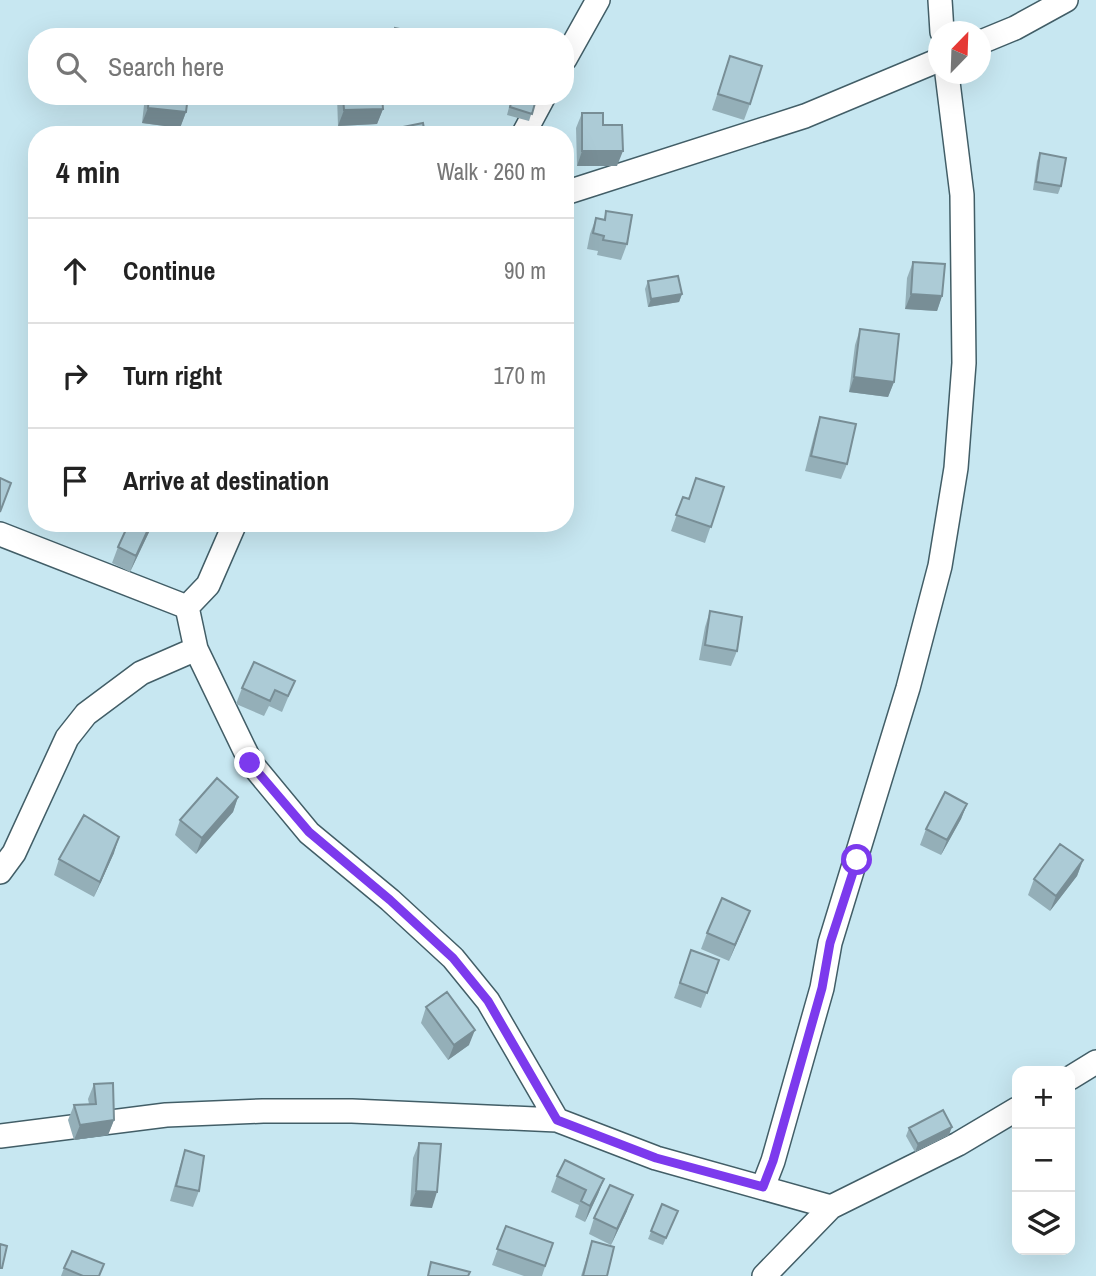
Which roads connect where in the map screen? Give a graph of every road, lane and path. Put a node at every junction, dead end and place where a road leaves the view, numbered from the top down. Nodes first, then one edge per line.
1 (598, 0) edge
2 (940, 0) edge
3 (1066, 0) edge
4 (941, 21) edge
5 (991, 38) edge
6 (574, 42) edge
7 (928, 65) edge
8 (948, 84) edge
9 (539, 105) edge
10 (528, 126) edge
11 (574, 190) edge
12 (231, 532) edge
13 (0, 534) edge
14 (187, 607) junction
15 (195, 649) junction
16 (0, 872) edge
17 (1096, 1062) edge
18 (1075, 1075) edge
19 (1012, 1112) edge
20 (557, 1120) junction
21 (0, 1136) edge
22 (763, 1187) junction
23 (831, 1207) junction
24 (764, 1276) edge

1 - 6 street
2 - 4 street
3 - 5 street
7 - 11 street
8 - 22 street
9 - 10 street
12 - 14 street
13 - 14 street
14 - 15 street
15 - 16 street
15 - 20 street
17 - 18 street
19 - 23 street
20 - 21 street
20 - 22 street
22 - 23 street
23 - 24 street

